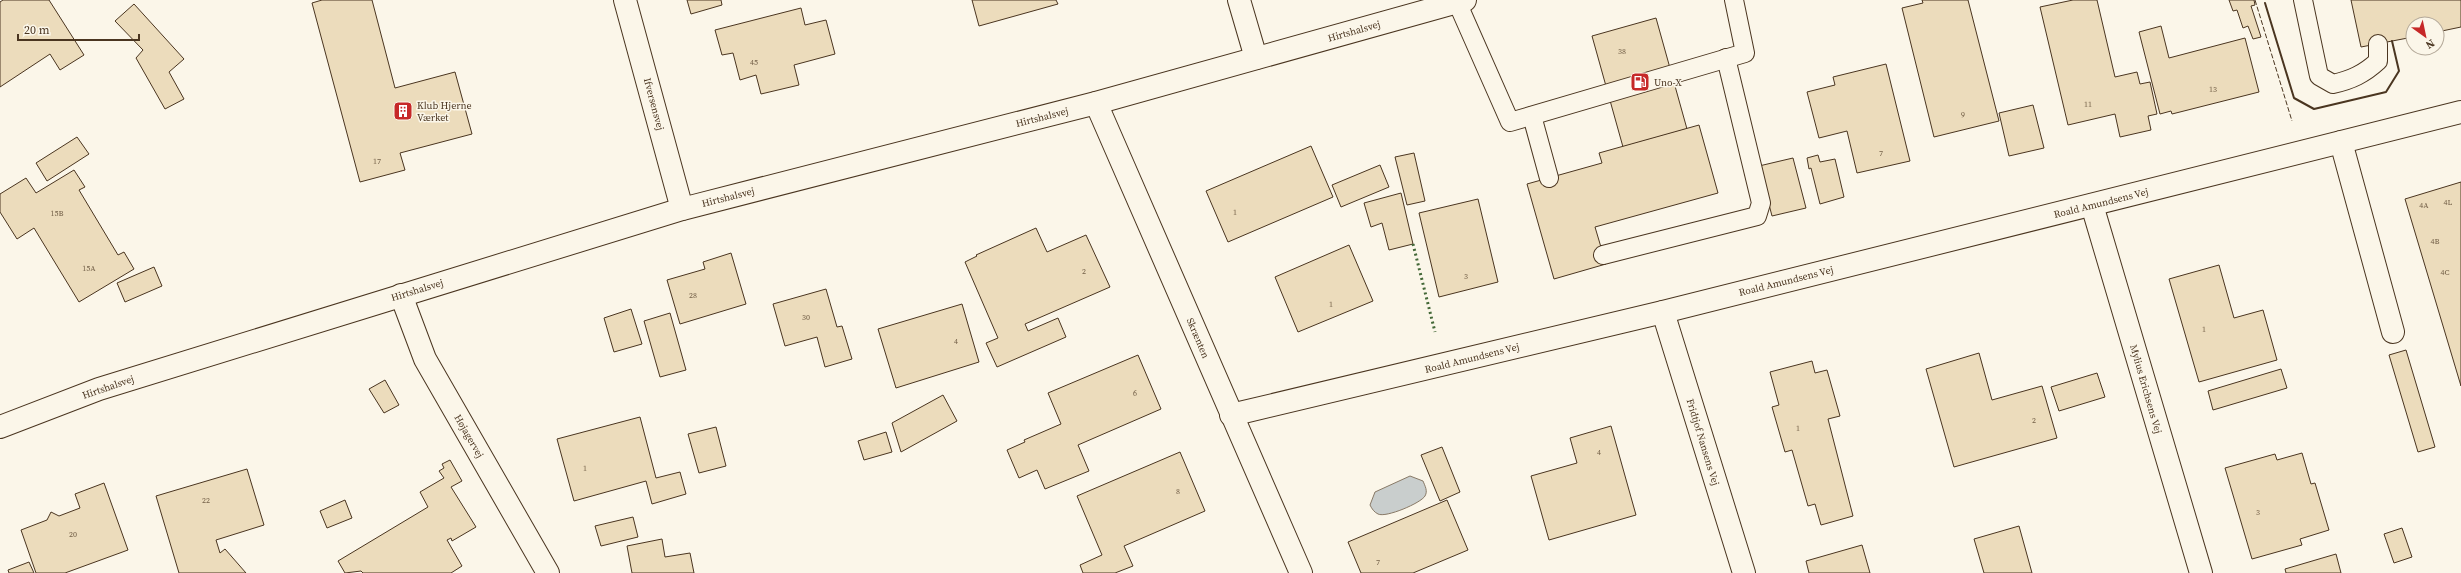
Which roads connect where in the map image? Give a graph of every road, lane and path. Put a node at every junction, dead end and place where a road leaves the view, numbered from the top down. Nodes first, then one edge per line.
1 (625, 0) edge
2 (1240, 0) edge
3 (1734, 0) edge
4 (2303, 0) edge
5 (1461, 1) edge
6 (2378, 44) dead end
7 (1256, 58) junction
8 (1726, 58) junction
9 (1096, 102) junction
10 (2461, 112) edge
11 (1532, 116) junction
12 (2341, 142) junction
13 (1549, 178) dead end
14 (2092, 205) junction
15 (682, 209) junction
16 (1603, 255) dead end
17 (401, 295) junction
18 (1663, 312) junction
19 (2394, 332) dead end
20 (1231, 415) junction
21 (0, 427) edge
22 (548, 573) edge
23 (1301, 573) edge
24 (1744, 573) edge
25 (2201, 573) edge

1 - 15 street, Ifversensvej
2 - 7 street
3 - 8 lane
4 - 6 lane
5 - 7 street, Hirtshalsvej
5 - 11 lane
7 - 9 street, Hirtshalsvej
8 - 11 lane
8 - 16 lane
9 - 15 street, Hirtshalsvej
9 - 20 street, Skrænten
10 - 12 street, Roald Amundsens Vej
11 - 13 lane
12 - 14 street, Roald Amundsens Vej
12 - 19 street
14 - 18 street, Roald Amundsens Vej
14 - 25 street, Mylius Erichsens Vej
15 - 17 street, Hirtshalsvej
17 - 21 street, Hirtshalsvej
17 - 22 street, Højagervej
18 - 20 street, Roald Amundsens Vej
18 - 24 street, Fridtjof Nansens Vej
20 - 23 street, Skrænten

